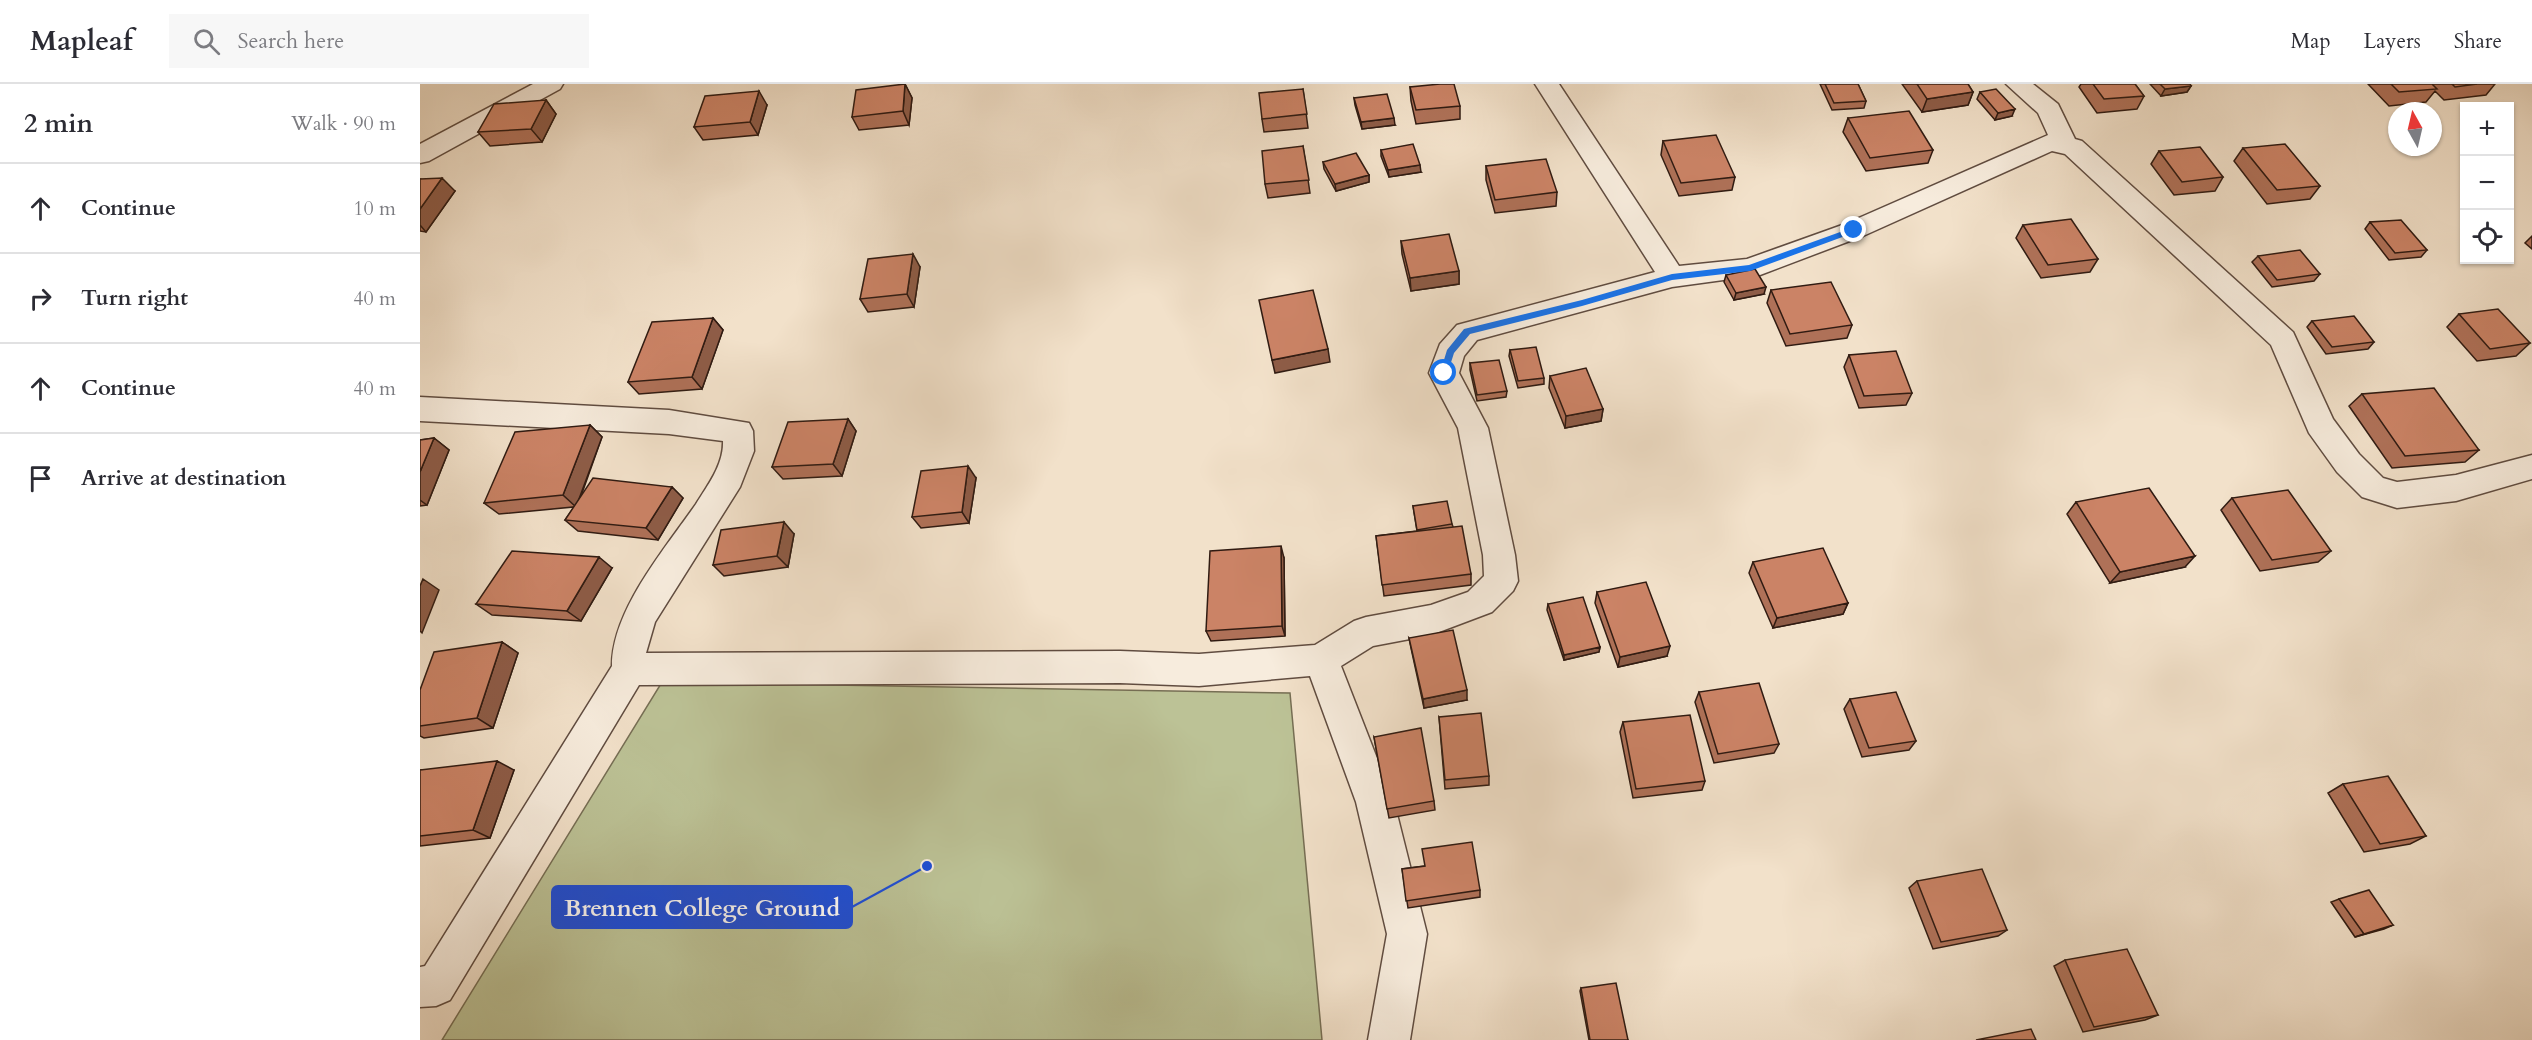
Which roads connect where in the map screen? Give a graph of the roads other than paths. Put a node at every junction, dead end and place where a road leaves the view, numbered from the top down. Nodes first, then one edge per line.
1 (551, 84) edge
2 (1546, 84) edge
3 (2018, 84) edge
4 (2065, 146) junction
5 (420, 155) edge
6 (1672, 277) junction
7 (420, 409) edge
8 (2532, 467) edge
9 (1321, 660) junction
10 (629, 669) junction
11 (425, 995) edge
12 (1389, 1040) edge

1 - 5 street
2 - 6 street
3 - 4 street
4 - 6 street
4 - 8 street
6 - 9 street
7 - 10 street
9 - 10 street
9 - 12 street
10 - 11 street

